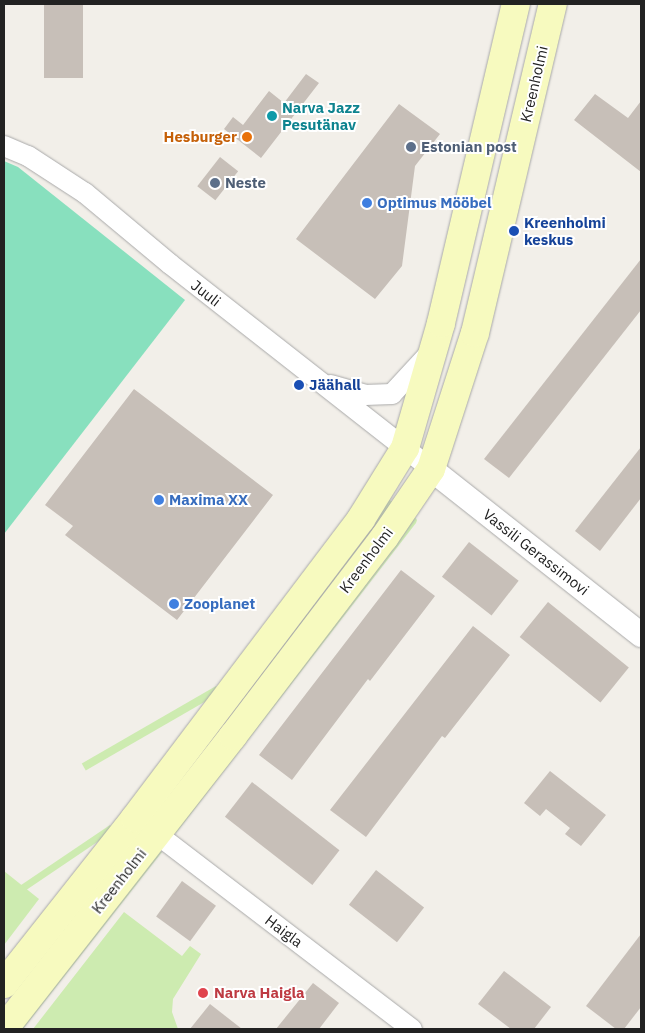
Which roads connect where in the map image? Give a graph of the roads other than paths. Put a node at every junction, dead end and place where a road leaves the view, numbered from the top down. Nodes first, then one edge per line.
1 (516, 4) edge
2 (553, 4) edge
3 (497, 81) junction
4 (532, 89) junction
5 (4, 146) edge
6 (433, 350) junction
7 (319, 382) junction
8 (405, 448) junction
9 (431, 469) junction
10 (641, 635) edge
11 (146, 826) junction
12 (4, 984) edge
13 (4, 1029) edge
14 (412, 1029) edge

1 - 3 main road, Kreenholmi
2 - 4 main road, Kreenholmi
3 - 4 main road
3 - 6 main road, Kreenholmi
4 - 9 main road, Kreenholmi
5 - 7 street, Juuli
6 - 7 street
6 - 8 main road, Kreenholmi
7 - 8 street, Juuli
8 - 9 street, Juuli
8 - 11 main road, Kreenholmi
9 - 10 street, Vassili Gerassimovi
9 - 11 main road, Kreenholmi
11 - 12 main road, Kreenholmi
11 - 13 main road, Kreenholmi
11 - 14 street, Haigla

